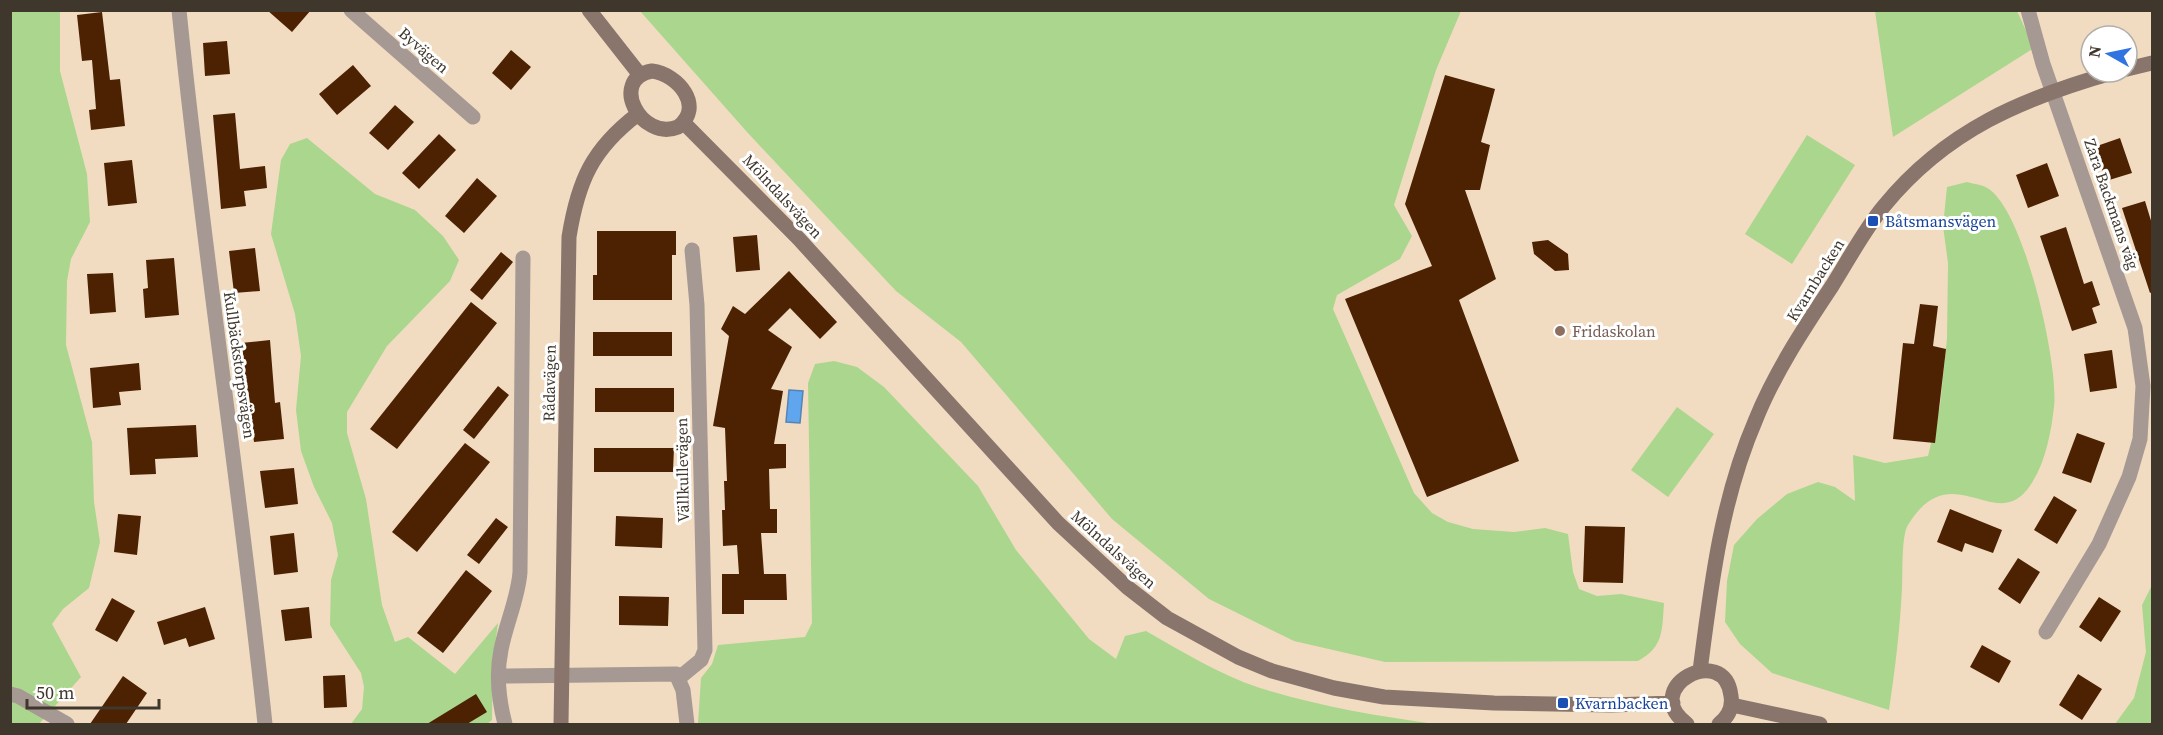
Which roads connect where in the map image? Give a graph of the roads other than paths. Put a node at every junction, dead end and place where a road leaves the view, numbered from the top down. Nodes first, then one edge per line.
1 (179, 10) edge
2 (351, 10) edge
3 (589, 10) edge
4 (2028, 10) edge
5 (640, 75) junction
6 (2079, 82) edge
7 (2052, 90) junction
8 (638, 114) junction
9 (473, 117) dead end
10 (684, 123) junction
11 (692, 250) dead end
12 (523, 258) dead end
13 (2046, 632) dead end
14 (1700, 671) junction
15 (561, 675) junction
16 (499, 676) junction
17 (679, 678) junction
18 (10, 694) edge
19 (1673, 703) junction
20 (1732, 705) junction
21 (67, 724) edge
22 (265, 724) edge
23 (505, 724) edge
24 (561, 724) edge
25 (687, 724) edge
26 (1687, 724) edge
27 (1719, 724) edge
28 (1820, 724) edge

1 - 22 street, Kullbäckstorpsvägen
2 - 9 street, Byvägen
3 - 5 street
4 - 7 street
5 - 8 street
5 - 10 street
6 - 7 street, Kvarnbacken
7 - 13 street, Zara Backmans väg
7 - 14 street, Kvarnbacken
8 - 10 street
8 - 15 street, Rådavägen
10 - 19 street, Mölndalsvägen
11 - 17 street, Vällkullevägen
12 - 16 street, Rådavägen
14 - 19 street
14 - 20 street
15 - 16 street
15 - 17 street
15 - 24 street, Rådavägen
16 - 23 street, Rådavägen
17 - 25 street
18 - 21 street
19 - 26 street
20 - 27 street
20 - 28 street

